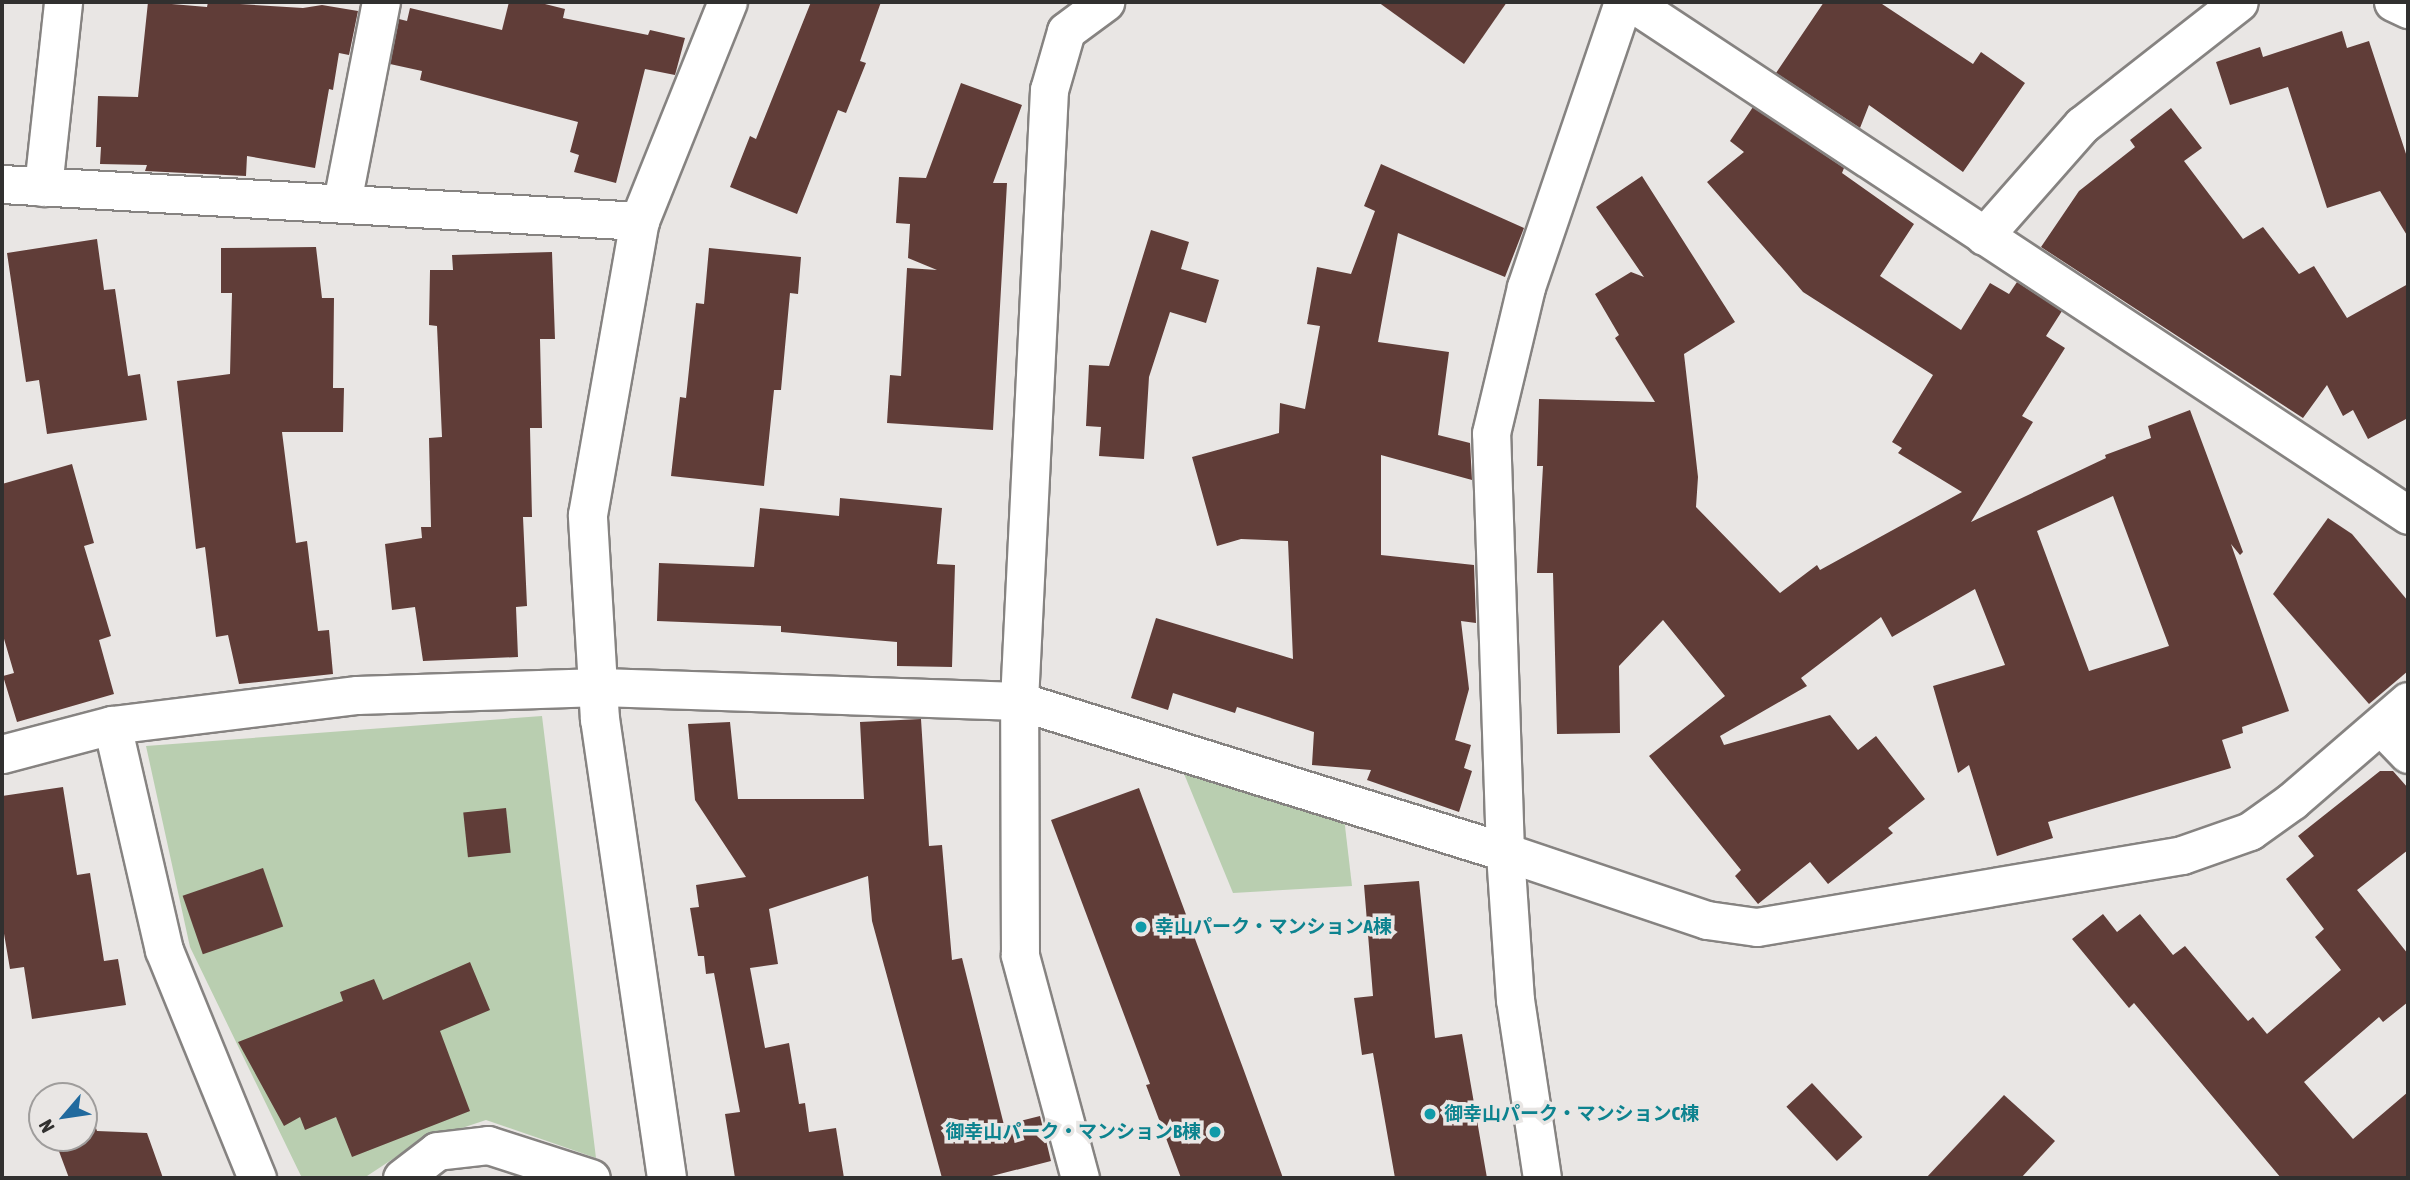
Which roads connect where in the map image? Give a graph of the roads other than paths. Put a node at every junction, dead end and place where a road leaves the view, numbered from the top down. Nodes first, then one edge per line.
1 (63, 2) edge
2 (381, 2) edge
3 (728, 2) edge
4 (1105, 2) edge
5 (1623, 2) edge
6 (1631, 2) edge
7 (2239, 2) edge
8 (2393, 2) edge
9 (2408, 9) edge
10 (2, 184) edge
11 (43, 187) junction
12 (342, 202) junction
13 (640, 221) junction
14 (1984, 236) junction
15 (2408, 515) edge
16 (600, 687) junction
17 (1019, 701) junction
18 (2408, 701) edge
19 (112, 725) junction
20 (2381, 726) junction
21 (2, 754) edge
22 (2408, 754) edge
23 (1505, 852) junction
24 (257, 1178) edge
25 (402, 1178) edge
26 (591, 1178) edge
27 (667, 1178) edge
28 (1080, 1178) edge
29 (1542, 1178) edge

1 - 11 street
2 - 12 street
3 - 13 street
4 - 17 street
5 - 23 street
6 - 14 street
7 - 14 street
8 - 9 street
10 - 11 street
11 - 12 street
12 - 13 street
13 - 16 street
14 - 15 street
16 - 17 street
16 - 19 street
16 - 27 street
17 - 23 street
17 - 28 street
18 - 20 street
19 - 21 street
19 - 24 street
20 - 22 street
20 - 23 street
23 - 29 street
25 - 26 street

